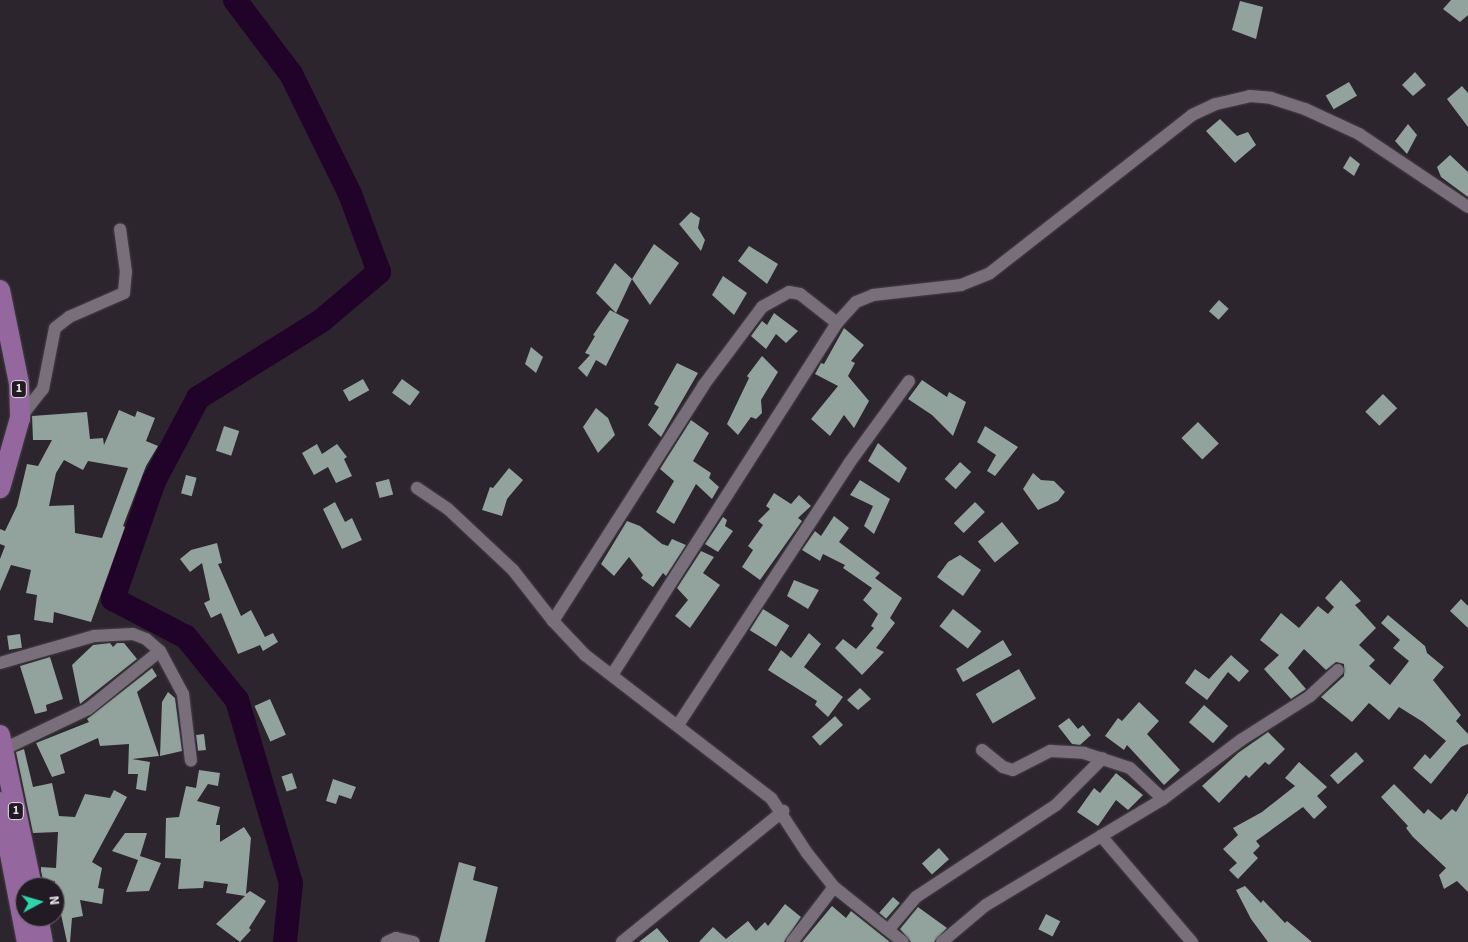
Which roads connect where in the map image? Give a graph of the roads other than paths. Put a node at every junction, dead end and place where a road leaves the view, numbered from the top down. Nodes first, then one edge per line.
1 (1468, 207) edge
2 (120, 229) dead end
3 (0, 290) edge
4 (837, 323) junction
5 (6, 335) edge
6 (909, 381) dead end
7 (20, 418) junction
8 (0, 488) edge
9 (417, 488) dead end
10 (553, 621) junction
11 (160, 651) junction
12 (0, 663) edge
13 (1338, 670) dead end
14 (612, 675) junction
15 (678, 725) junction
16 (2, 742) edge
17 (982, 750) dead end
18 (1103, 758) junction
19 (191, 762) dead end
20 (1163, 799) junction
21 (0, 802) edge
22 (783, 811) junction
23 (1101, 836) junction
24 (30, 877) edge
25 (834, 888) junction
26 (40, 927) edge
27 (889, 929) junction
28 (27, 942) edge
29 (44, 942) edge
30 (387, 942) edge
31 (414, 942) edge
32 (622, 942) edge
33 (792, 942) edge
34 (903, 942) edge
35 (942, 942) edge
36 (1192, 942) edge

1 - 4 street
2 - 7 street
3 - 5 main road, 1
4 - 10 street
4 - 14 street
5 - 7 main road, 1
6 - 15 street
7 - 8 main road, 1
9 - 10 street
10 - 14 street
11 - 12 street
11 - 16 street
11 - 19 street
13 - 20 street
14 - 15 street
15 - 22 street
16 - 24 main road, 1
17 - 18 street
18 - 20 street
18 - 27 street
20 - 23 street
21 - 28 main road, 1
22 - 25 street
22 - 32 street
23 - 35 street
23 - 36 street
25 - 27 street
25 - 33 street
26 - 29 main road
27 - 34 street
30 - 31 street

